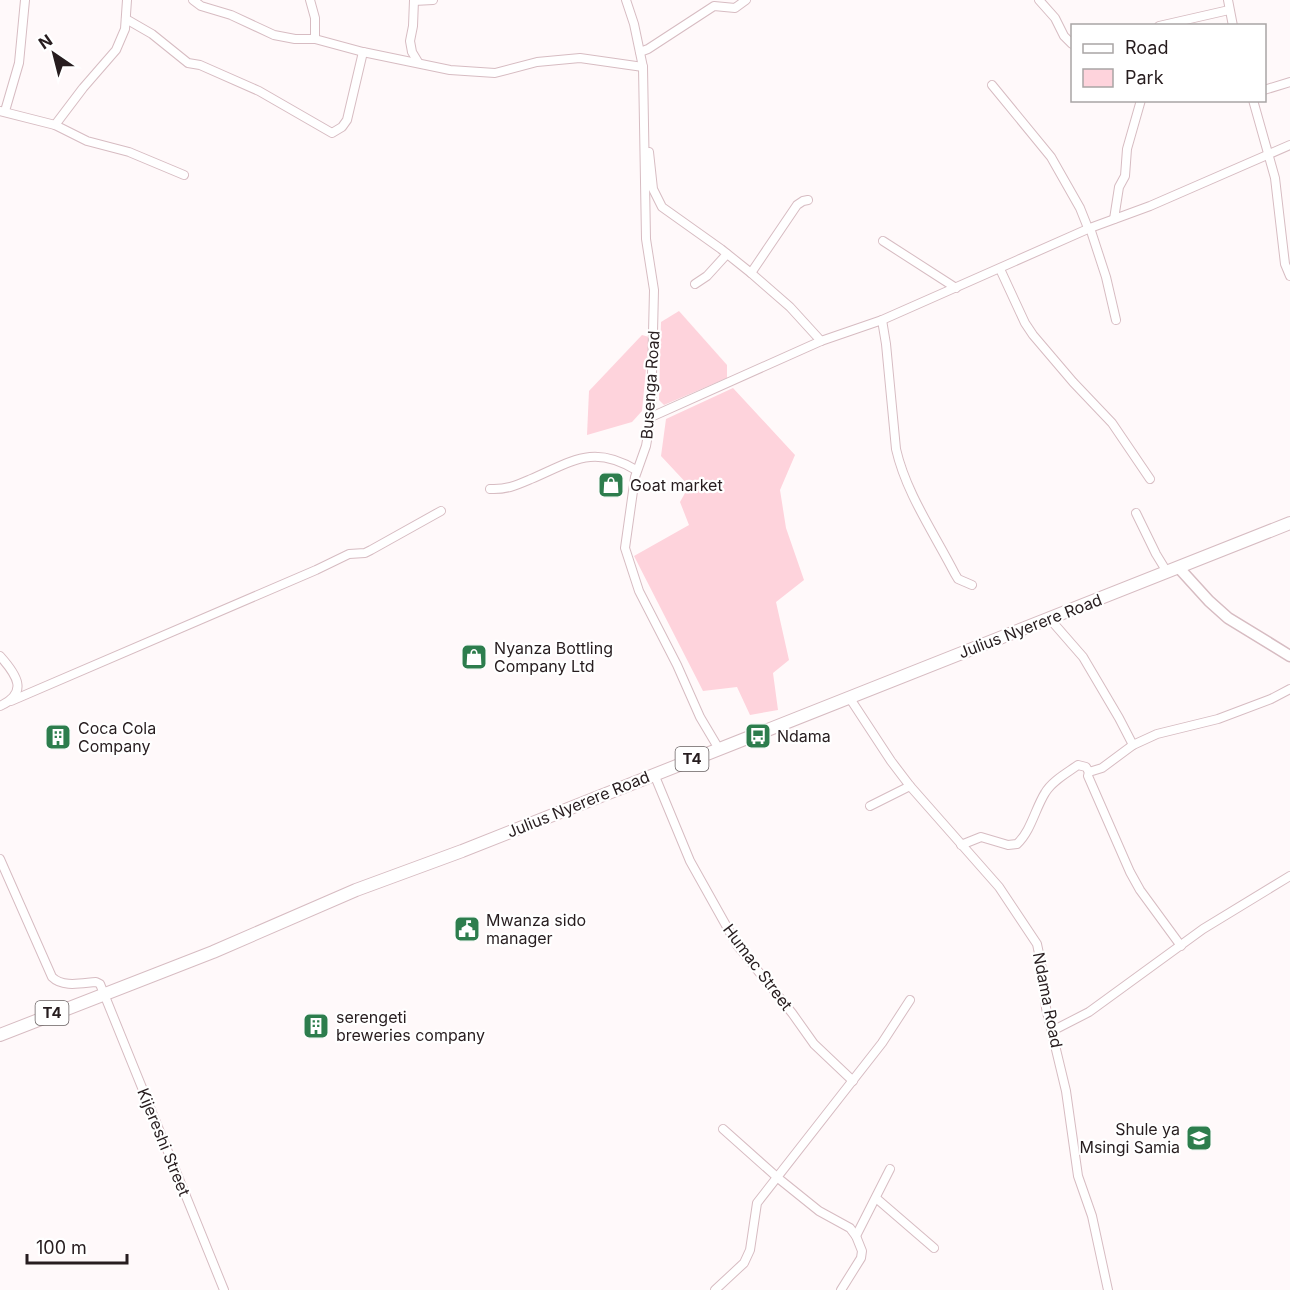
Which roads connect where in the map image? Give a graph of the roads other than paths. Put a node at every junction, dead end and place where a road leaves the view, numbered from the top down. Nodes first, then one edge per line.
1 (25, 0) edge
2 (128, 0) edge
3 (193, 0) edge
4 (310, 0) edge
5 (434, 0) edge
6 (635, 0) edge
7 (746, 0) edge
8 (1038, 0) edge
9 (1228, 0) edge
10 (414, 1) edge
11 (627, 4) edge
12 (1229, 10) junction
13 (126, 19) junction
14 (1168, 24) edge
15 (1232, 24) edge
16 (315, 39) junction
17 (1071, 43) edge
18 (363, 52) junction
19 (640, 52) junction
20 (418, 62) junction
21 (643, 67) junction
22 (1290, 82) edge
23 (992, 85) dead end
24 (1266, 89) edge
25 (1140, 102) edge
26 (1254, 102) edge
27 (2, 111) edge
28 (55, 125) junction
29 (645, 139) junction
30 (1290, 145) edge
31 (1268, 156) junction
32 (183, 175) dead end
33 (808, 200) dead end
34 (1114, 219) junction
35 (1089, 228) junction
36 (883, 241) dead end
37 (727, 254) junction
38 (1000, 269) junction
39 (751, 273) junction
40 (1290, 276) edge
41 (695, 284) dead end
42 (956, 288) junction
43 (882, 320) junction
44 (1116, 320) dead end
45 (821, 341) junction
46 (651, 417) junction
47 (636, 470) junction
48 (1150, 479) dead end
49 (490, 489) dead end
50 (441, 512) dead end
51 (1136, 513) dead end
52 (1290, 522) edge
53 (1173, 570) junction
54 (972, 585) dead end
55 (1049, 618) junction
56 (0, 656) edge
57 (1290, 656) edge
58 (1290, 689) edge
59 (849, 697) junction
60 (11, 701) junction
61 (0, 706) edge
62 (1133, 745) junction
63 (719, 748) junction
64 (1089, 772) junction
65 (654, 774) junction
66 (910, 786) junction
67 (870, 806) dead end
68 (961, 844) junction
69 (0, 859) edge
70 (1290, 876) edge
71 (1181, 946) junction
72 (105, 994) junction
73 (910, 1000) dead end
74 (1052, 1031) junction
75 (0, 1035) edge
76 (853, 1081) junction
77 (723, 1129) dead end
78 (890, 1169) dead end
79 (778, 1178) junction
80 (876, 1198) junction
81 (856, 1236) junction
82 (934, 1248) dead end
83 (224, 1290) edge
84 (715, 1290) edge
85 (841, 1290) edge
86 (1108, 1290) edge

1 - 27 street
2 - 13 street
3 - 16 street
4 - 16 street
5 - 10 street
6 - 11 street
7 - 19 street
8 - 17 street
9 - 12 street
10 - 20 street
11 - 19 street, Busenga Road
12 - 14 street
12 - 15 street
13 - 18 street
13 - 28 street
16 - 18 street
18 - 20 street
19 - 21 street, Busenga Road
20 - 21 street
21 - 29 street, Busenga Road
22 - 24 street
23 - 35 street
25 - 34 street
26 - 31 street
27 - 28 street
28 - 32 street
29 - 37 street
29 - 46 street, Busenga Road
30 - 31 street
31 - 34 street
31 - 40 street
33 - 39 street
34 - 35 street
35 - 38 street
35 - 44 street
36 - 42 street
37 - 39 street
37 - 41 street
38 - 42 street
38 - 48 street
39 - 45 street
42 - 43 street
43 - 45 street
43 - 54 street
45 - 46 street
46 - 47 street, Busenga Road
47 - 49 street
47 - 63 street, Busenga Road
50 - 60 street
51 - 53 street
52 - 53 highway, Julius Nyerere Road / T4
53 - 55 highway, Julius Nyerere Road / T4
53 - 57 main road
55 - 59 highway, Julius Nyerere Road / T4
55 - 62 street
56 - 60 street
58 - 62 street
59 - 63 highway, Julius Nyerere Road / T4
59 - 66 street, Ndama Road
60 - 61 street
62 - 64 street
63 - 65 highway, Julius Nyerere Road / T4
64 - 68 street
64 - 71 street
65 - 72 highway, Julius Nyerere Road / T4
65 - 76 street, Humac Street
66 - 67 street
66 - 68 street, Ndama Road
68 - 74 street, Ndama Road
69 - 72 street
70 - 71 street
71 - 74 street
72 - 75 highway, Julius Nyerere Road / T4
72 - 83 street, Kijereshi Street
73 - 76 street
74 - 86 street, Ndama Road
76 - 79 street
77 - 79 street
78 - 80 street
79 - 81 street
79 - 84 street
80 - 81 street
80 - 82 street
81 - 85 street

